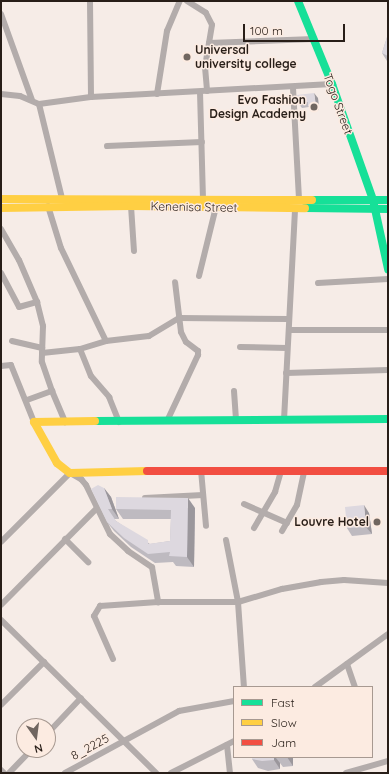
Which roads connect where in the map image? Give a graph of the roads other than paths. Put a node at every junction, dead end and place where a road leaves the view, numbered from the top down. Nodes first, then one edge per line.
1 (90, 1) edge
2 (180, 1) edge
3 (187, 1) edge
4 (298, 1) edge
5 (1, 14) edge
6 (314, 38) junction
7 (209, 43) junction
8 (332, 84) junction
9 (293, 88) junction
10 (207, 91) junction
11 (200, 92) junction
12 (1, 94) edge
13 (157, 94) junction
14 (91, 97) junction
15 (32, 100) junction
16 (39, 104) junction
17 (202, 142) junction
18 (107, 146) dead end
19 (62, 198) junction
20 (1, 199) edge
21 (203, 199) junction
22 (299, 200) junction
23 (373, 200) junction
24 (388, 200) edge
25 (48, 206) junction
26 (131, 206) junction
27 (216, 207) junction
28 (1, 208) edge
29 (295, 208) junction
30 (375, 209) junction
31 (388, 209) edge
32 (1, 229) edge
33 (134, 251) dead end
34 (388, 269) edge
35 (1, 274) edge
36 (199, 276) dead end
37 (388, 279) edge
38 (175, 282) dead end
39 (318, 284) dead end
40 (37, 302) junction
41 (179, 318) junction
42 (289, 319) junction
43 (289, 330) junction
44 (388, 330) edge
45 (12, 341) dead end
46 (106, 341) junction
47 (240, 347) dead end
48 (287, 348) junction
49 (80, 349) junction
50 (42, 351) junction
51 (1, 366) edge
52 (388, 370) edge
53 (286, 372) junction
54 (52, 391) junction
55 (234, 391) dead end
56 (27, 400) junction
57 (168, 419) junction
58 (388, 419) edge
59 (236, 420) junction
60 (284, 420) junction
61 (34, 422) junction
62 (65, 422) junction
63 (119, 422) junction
64 (201, 470) junction
65 (281, 471) junction
66 (304, 471) junction
67 (388, 471) edge
68 (70, 473) junction
69 (203, 496) junction
70 (138, 499) edge
71 (244, 504) dead end
72 (96, 509) junction
73 (264, 514) junction
74 (287, 523) junction
75 (206, 526) dead end
76 (254, 528) dead end
77 (282, 531) dead end
78 (2, 538) edge
79 (65, 539) junction
80 (226, 540) dead end
81 (88, 562) dead end
82 (388, 583) edge
83 (158, 602) junction
84 (238, 602) junction
85 (1, 605) edge
86 (2, 624) edge
87 (388, 634) edge
88 (113, 658) dead end
89 (44, 662) junction
90 (347, 664) junction
91 (244, 686) edge
92 (316, 686) edge
93 (355, 686) edge
94 (82, 698) junction
95 (233, 701) edge
96 (1, 705) edge
97 (56, 725) edge
98 (126, 741) junction
99 (233, 742) edge
100 (227, 745) junction
101 (23, 758) edge
102 (388, 761) edge
103 (1, 770) edge
104 (4, 773) edge
105 (9, 773) edge
106 (65, 773) edge
107 (156, 773) edge
108 (170, 773) edge
109 (230, 773) edge
110 (346, 773) edge

1 - 14 street
2 - 13 street
3 - 7 street
4 - 6 street, Togo Street
5 - 15 street
6 - 7 street
6 - 8 street, Togo Street
7 - 10 street
8 - 9 street
8 - 23 street, Togo Street
9 - 10 street
9 - 22 street
10 - 11 street
11 - 13 street
11 - 17 street
12 - 15 street
13 - 14 street
14 - 16 street
15 - 16 street
16 - 19 street
17 - 18 street
17 - 21 street
19 - 20 street, Kenenisa Street
19 - 21 street, Kenenisa Street
21 - 22 street, Kenenisa Street
22 - 23 street, Kenenisa Street
23 - 24 street, Kenenisa Street
23 - 30 street, Togo Street
25 - 26 street, Kenenisa Street
25 - 28 street, Kenenisa Street
25 - 46 street
26 - 27 street, Kenenisa Street
26 - 33 street
27 - 29 street, Kenenisa Street
27 - 36 street
29 - 30 street, Kenenisa Street
29 - 42 street
30 - 31 street, Kenenisa Street
30 - 34 street, Togo Street
32 - 40 street
35 - 40 street
37 - 39 street
38 - 41 street
40 - 50 street
41 - 42 street
41 - 46 street
41 - 57 street
42 - 43 street
43 - 44 street
43 - 48 street
45 - 50 street
46 - 49 street
47 - 48 street
48 - 53 street
49 - 50 street
49 - 63 street
50 - 54 street
51 - 56 street
52 - 53 street
53 - 60 street
54 - 56 street
54 - 62 street
55 - 59 street
56 - 61 street
57 - 59 street
57 - 63 street
58 - 60 street
59 - 60 street
61 - 62 street
61 - 68 street
62 - 63 street
64 - 65 street
64 - 68 street
64 - 69 street
65 - 66 street
65 - 73 street
66 - 67 street
66 - 74 street
68 - 72 street
68 - 78 street
69 - 70 street
69 - 75 street
71 - 73 street
72 - 79 street
72 - 83 street
73 - 74 street
73 - 76 street
74 - 77 street
79 - 81 street
79 - 85 street
80 - 84 street
82 - 84 street
83 - 84 street
83 - 88 street
84 - 91 street
86 - 89 street
87 - 90 street
89 - 94 street
89 - 96 street
90 - 92 street
90 - 93 street
94 - 97 street
94 - 98 street
95 - 98 street, 8_2225
98 - 106 street, 8_2225
98 - 107 street
99 - 100 street
100 - 108 street
100 - 109 street
101 - 105 street
102 - 110 street
103 - 104 street

